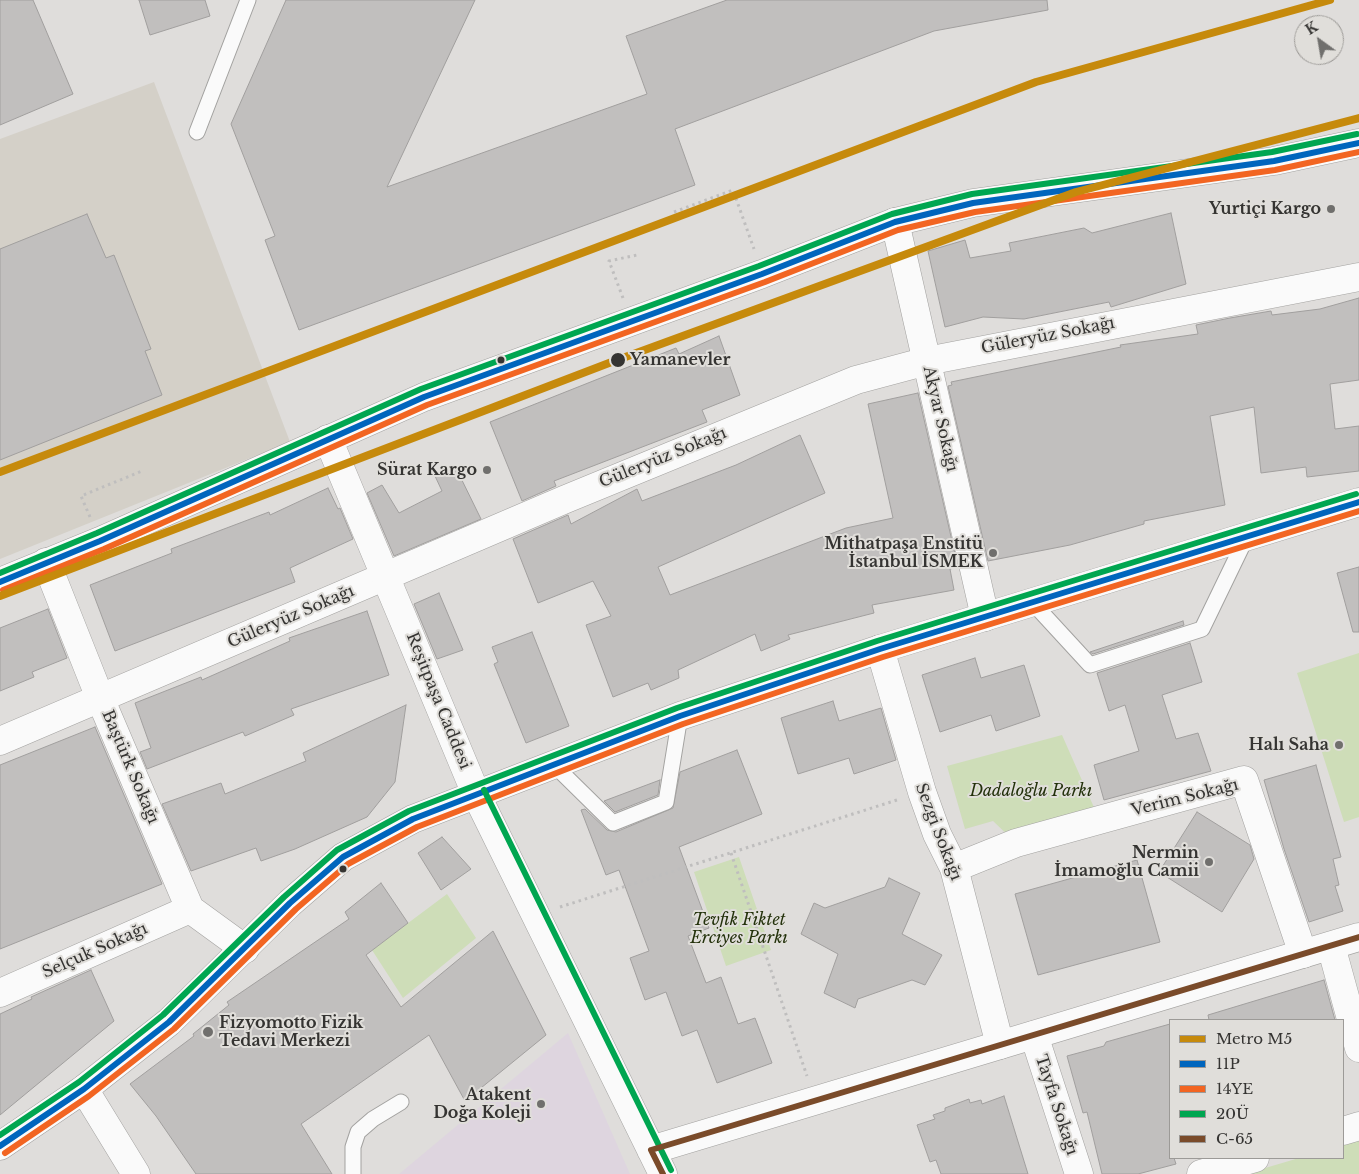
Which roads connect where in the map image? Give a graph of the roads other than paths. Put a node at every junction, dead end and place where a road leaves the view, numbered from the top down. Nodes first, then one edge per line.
1 (248, 0) edge
2 (197, 132) dead end
3 (1359, 144) edge
4 (895, 222) junction
5 (1359, 277) edge
6 (927, 361) junction
7 (328, 439) junction
8 (1359, 502) edge
9 (1246, 538) junction
10 (46, 562) junction
11 (387, 577) junction
12 (0, 582) edge
13 (1032, 602) junction
14 (985, 617) junction
15 (880, 649) junction
16 (100, 698) junction
17 (680, 716) junction
18 (0, 742) edge
19 (553, 764) junction
20 (476, 794) junction
21 (954, 868) junction
22 (190, 909) junction
23 (1359, 937) edge
24 (1331, 946) junction
25 (245, 949) junction
26 (1303, 954) junction
27 (0, 993) edge
28 (1034, 1035) junction
29 (1000, 1045) junction
30 (1359, 1048) edge
31 (84, 1089) junction
32 (401, 1102) dead end
33 (1359, 1126) edge
34 (1344, 1131) edge
35 (0, 1146) edge
36 (651, 1150) junction
37 (1252, 1159) edge
38 (136, 1174) edge
39 (353, 1174) edge
40 (663, 1174) edge
41 (1079, 1174) edge
42 (1201, 1174) edge

1 - 2 lane
3 - 4 street
4 - 6 street, Akyar Sokağı
4 - 7 street
5 - 6 street, Güleryüz Sokağı
6 - 11 street, Güleryüz Sokağı
6 - 14 street, Akyar Sokağı
7 - 10 street
7 - 11 street, Reşitpaşa Caddesi
8 - 9 street
9 - 13 street
9 - 13 lane
10 - 12 street
10 - 16 street, Baştürk Sokağı
11 - 16 street, Güleryüz Sokağı
11 - 20 street, Reşitpaşa Caddesi
13 - 14 street
14 - 15 street
15 - 17 street
15 - 21 street, Sezgi Sokağı
16 - 18 street, Güleryüz Sokağı
16 - 22 street, Baştürk Sokağı
17 - 19 street
17 - 19 lane
19 - 20 street
20 - 25 street
20 - 36 street, Reşitpaşa Caddesi
21 - 26 street, Verim Sokağı
21 - 29 street, Sezgi Sokağı
22 - 25 street
22 - 27 street, Selçuk Sokağı
23 - 24 street
24 - 26 street
24 - 30 street
25 - 31 street
26 - 28 street
28 - 29 street
28 - 41 street, Tayfa Sokağı
29 - 36 street
31 - 35 street
31 - 38 street
32 - 39 lane
33 - 34 street
36 - 40 street, Reşitpaşa Caddesi
37 - 42 street

